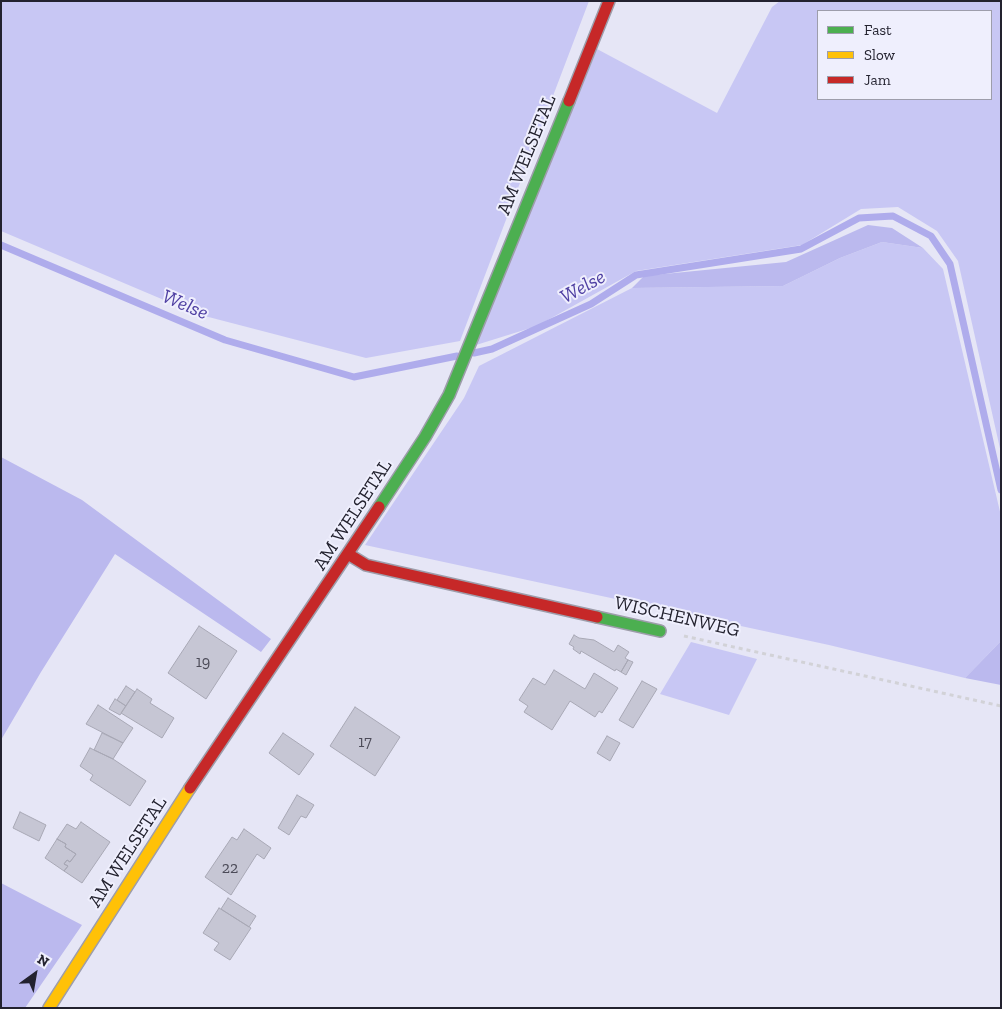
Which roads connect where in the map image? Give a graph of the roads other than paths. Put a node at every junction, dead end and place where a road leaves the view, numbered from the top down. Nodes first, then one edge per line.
1 (608, 1) edge
2 (348, 554) junction
3 (660, 631) road end
4 (49, 1008) edge

1 - 2 street, AM WELSETAL
2 - 3 street, WISCHENWEG
2 - 4 street, AM WELSETAL

